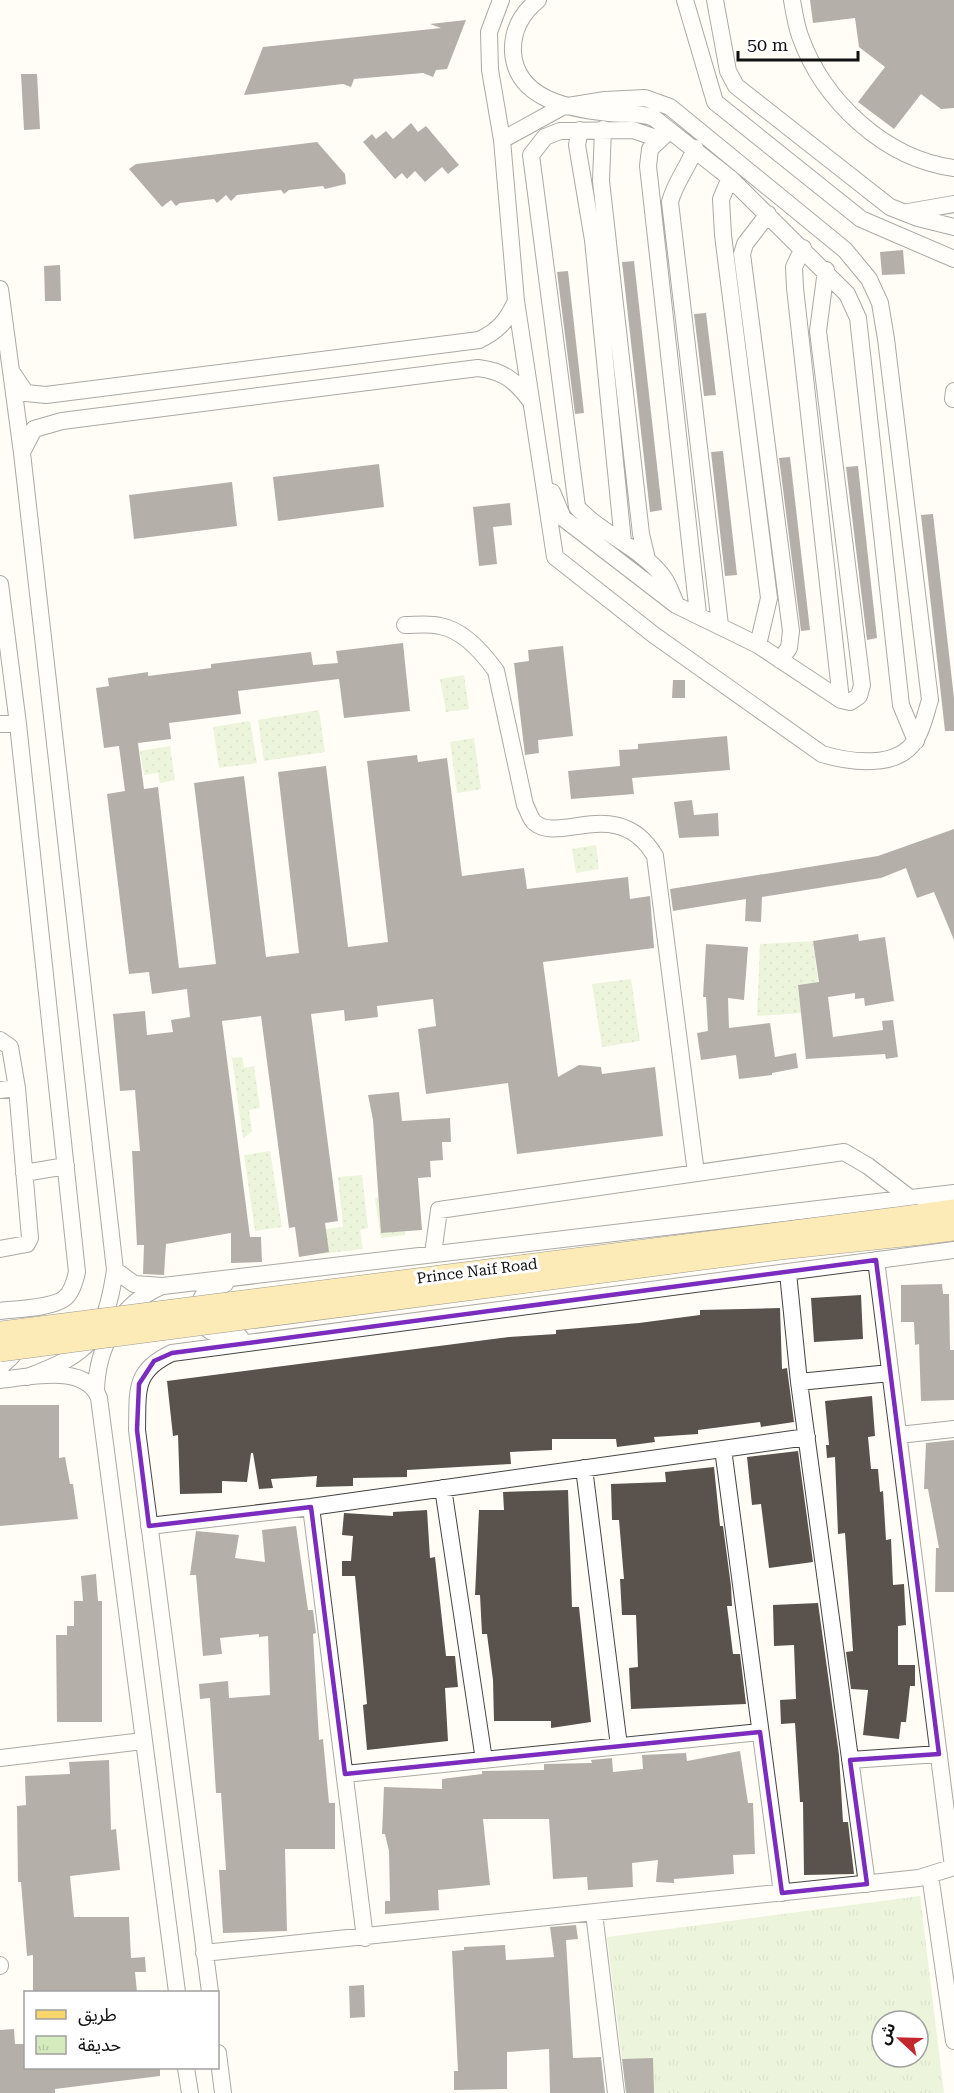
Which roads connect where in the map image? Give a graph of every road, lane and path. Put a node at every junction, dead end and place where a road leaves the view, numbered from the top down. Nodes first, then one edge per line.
1 (501, 0) edge
2 (538, 0) edge
3 (685, 0) edge
4 (715, 0) edge
5 (792, 0) edge
6 (489, 50) junction
7 (514, 57) junction
8 (562, 107) junction
9 (603, 129) junction
10 (580, 130) junction
11 (665, 135) junction
12 (502, 141) junction
13 (695, 148) junction
14 (954, 168) edge
15 (730, 178) junction
16 (954, 204) edge
17 (903, 213) junction
18 (768, 214) junction
19 (954, 226) edge
20 (803, 249) junction
21 (953, 260) edge
22 (826, 270) junction
23 (0, 289) edge
24 (516, 301) junction
25 (10, 369) junction
26 (531, 402) junction
27 (22, 453) junction
28 (543, 472) junction
29 (623, 542) junction
30 (647, 559) junction
31 (0, 584) edge
32 (676, 604) junction
33 (698, 614) junction
34 (405, 625) dead end
35 (720, 625) junction
36 (758, 645) junction
37 (780, 660) junction
38 (841, 700) junction
39 (0, 724) edge
40 (18, 724) junction
41 (915, 741) junction
42 (0, 1040) edge
43 (8, 1089) edge
44 (66, 1166) junction
45 (24, 1173) junction
46 (696, 1173) junction
47 (954, 1193) edge
48 (954, 1210) edge
49 (917, 1215) junction
50 (954, 1230) edge
51 (0, 1249) edge
52 (954, 1250) edge
53 (434, 1254) junction
54 (876, 1260) junction
55 (115, 1270) junction
56 (788, 1273) junction
57 (246, 1277) junction
58 (163, 1286) junction
59 (0, 1311) edge
60 (0, 1324) edge
61 (0, 1332) edge
62 (283, 1338) junction
63 (0, 1351) edge
64 (0, 1367) edge
65 (890, 1373) junction
66 (27, 1377) junction
67 (0, 1380) edge
68 (799, 1382) junction
69 (96, 1391) junction
70 (954, 1429) edge
71 (899, 1435) junction
72 (807, 1437) junction
73 (723, 1449) junction
74 (584, 1468) junction
75 (443, 1488) junction
76 (310, 1507) junction
77 (148, 1526) junction
78 (760, 1732) junction
79 (144, 1741) junction
80 (619, 1746) junction
81 (939, 1754) junction
82 (0, 1758) edge
83 (484, 1760) junction
84 (850, 1760) junction
85 (345, 1774) junction
86 (953, 1867) edge
87 (930, 1875) junction
88 (867, 1884) junction
89 (782, 1893) junction
90 (594, 1913) junction
91 (366, 1938) junction
92 (204, 1953) junction
93 (177, 1991) edge
94 (210, 1991) edge
95 (954, 2041) edge
96 (219, 2061) edge
97 (186, 2069) edge
98 (190, 2093) edge
99 (223, 2093) edge
100 (616, 2093) edge

1 - 6 street
2 - 7 street
3 - 21 street
4 - 17 street
5 - 14 street
6 - 7 street
6 - 12 street
7 - 8 street
8 - 11 street
8 - 12 street
8 - 41 street
9 - 10 street
9 - 11 street
9 - 30 street
10 - 29 street
10 - 29 street
11 - 13 street
11 - 33 street
12 - 24 street
13 - 15 street
13 - 35 street
15 - 18 street
15 - 36 street
16 - 17 street
17 - 19 street
18 - 20 street
18 - 37 street
20 - 22 street
20 - 38 street
22 - 38 street
22 - 41 street
23 - 25 street
24 - 25 street
24 - 26 street
25 - 27 street
26 - 27 street
26 - 28 street
27 - 55 street
28 - 32 street
28 - 41 street
29 - 30 street
30 - 32 street
31 - 40 street
32 - 33 street
33 - 35 street
34 - 46 street
35 - 36 street
36 - 37 street
37 - 38 street
39 - 40 street
40 - 44 street
42 - 43 street
43 - 45 street
44 - 45 street
44 - 59 street
45 - 51 street
46 - 49 street
46 - 53 street
47 - 49 street
48 - 49 main road, Prince Naif Road
49 - 50 main road, Prince Naif Road
49 - 53 street
49 - 61 main road, Prince Naif Road, bridge
49 - 63 main road, Prince Naif Road, bridge
52 - 54 street
53 - 57 street
54 - 56 street
54 - 65 street
55 - 58 street
55 - 66 street
56 - 62 street
56 - 68 street
57 - 58 street
57 - 62 street
58 - 69 street
60 - 64 street
62 - 77 street
65 - 68 street
65 - 71 street
66 - 67 street
66 - 69 street
68 - 72 street
69 - 79 street
70 - 71 street
71 - 81 street
72 - 73 street
72 - 84 street
73 - 74 street
73 - 78 street
74 - 75 street
74 - 80 street
75 - 76 street
75 - 83 street
76 - 77 street
76 - 85 street
77 - 92 street
78 - 80 street
78 - 89 street
79 - 82 street
79 - 93 street
80 - 83 street
81 - 84 street
81 - 86 street
83 - 85 street
84 - 88 street
85 - 91 street
86 - 87 street
87 - 88 street
87 - 95 street
88 - 89 street
89 - 90 street
90 - 91 street
90 - 100 street
91 - 92 street
92 - 94 street
96 - 99 street
97 - 98 street

